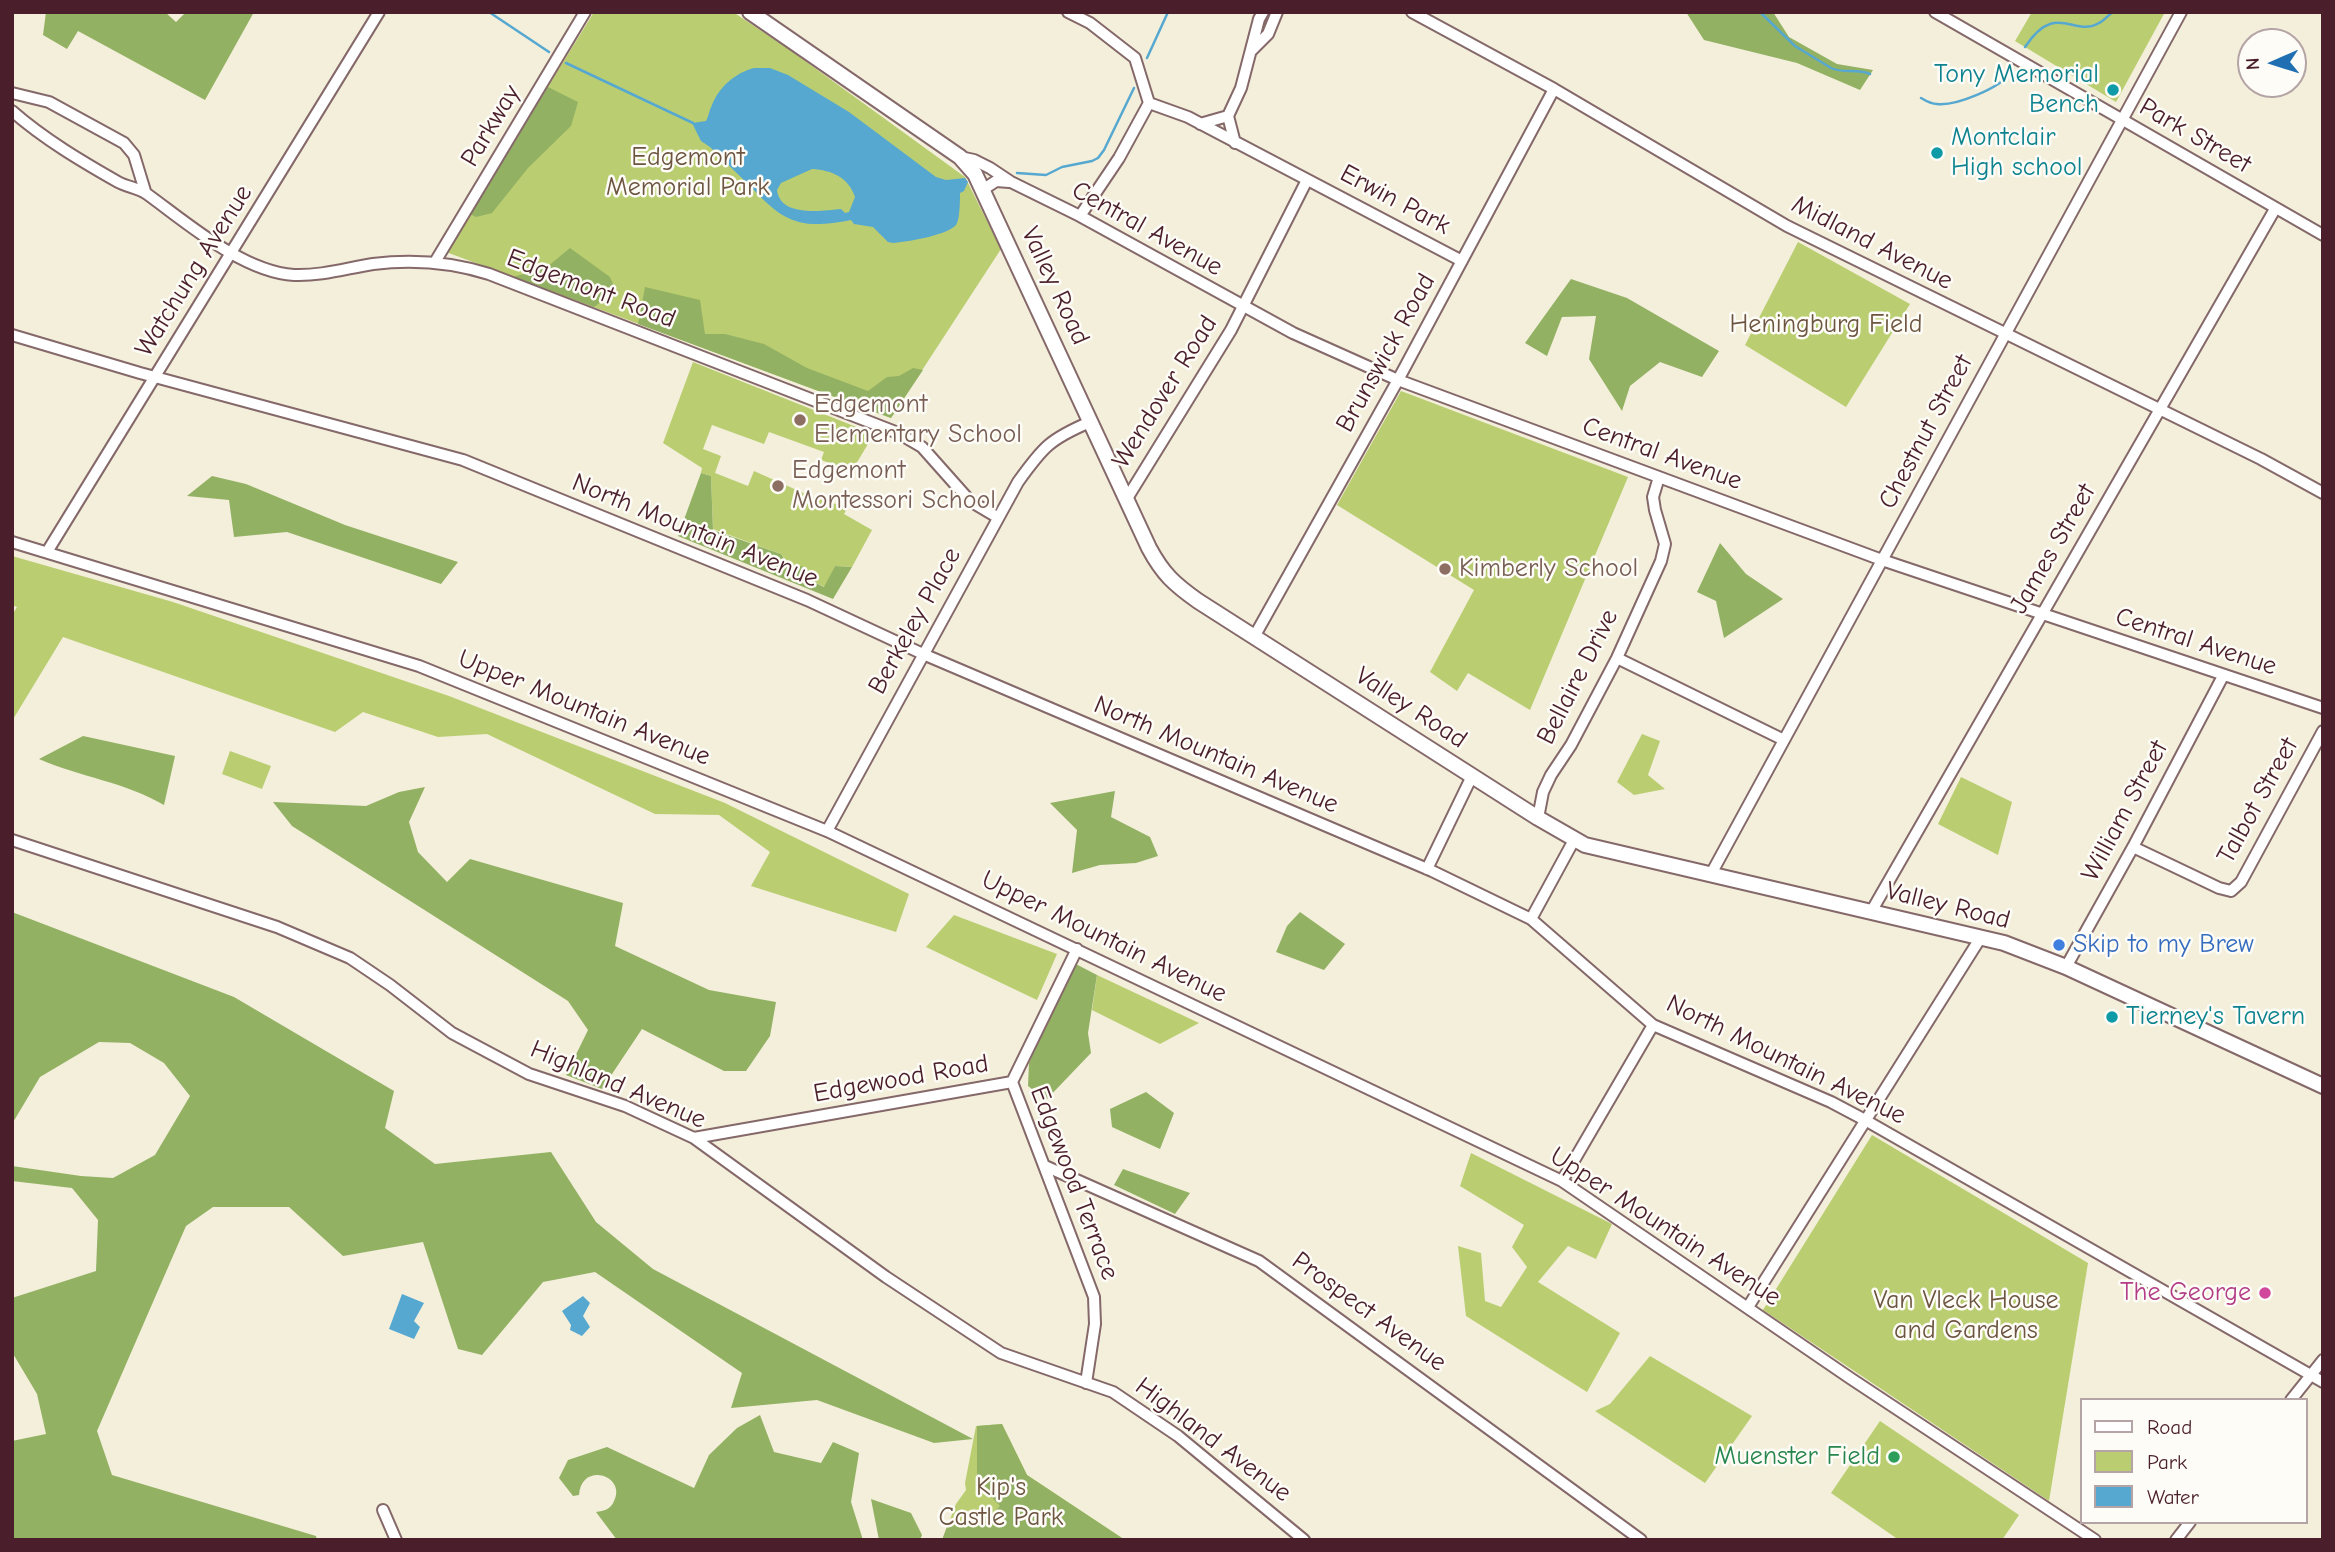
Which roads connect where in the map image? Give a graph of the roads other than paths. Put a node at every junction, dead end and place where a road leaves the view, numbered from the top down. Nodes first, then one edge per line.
1 (379, 12) edge
2 (585, 12) edge
3 (750, 12) edge
4 (1068, 12) edge
5 (1263, 12) edge
6 (1277, 12) edge
7 (1412, 12) edge
8 (1935, 12) edge
9 (2181, 12) edge
10 (1251, 51) junction
11 (1554, 89) junction
12 (12, 93) edge
13 (1149, 103) junction
14 (12, 111) edge
15 (1228, 117) junction
16 (2122, 120) junction
17 (1200, 124) junction
18 (1236, 143) junction
19 (960, 157) junction
20 (1307, 180) junction
21 (1011, 182) junction
22 (984, 189) junction
23 (145, 191) junction
24 (2275, 209) junction
25 (1080, 216) junction
26 (2323, 235) edge
27 (233, 253) junction
28 (1462, 261) junction
29 (435, 262) junction
30 (1243, 308) junction
31 (2004, 334) junction
32 (12, 335) edge
33 (156, 377) junction
34 (1398, 380) junction
35 (2158, 409) junction
36 (1090, 422) junction
37 (1660, 477) junction
38 (2323, 493) edge
39 (1126, 500) junction
40 (998, 517) junction
41 (12, 542) edge
42 (47, 552) junction
43 (1882, 560) junction
44 (2041, 615) junction
45 (1254, 637) junction
46 (923, 654) junction
47 (1617, 658) junction
48 (2223, 676) junction
49 (2323, 708) edge
50 (2323, 731) edge
51 (1784, 740) junction
52 (1472, 776) junction
53 (1538, 818) junction
54 (827, 831) junction
55 (12, 840) edge
56 (1574, 840) junction
57 (2133, 847) junction
58 (1427, 869) junction
59 (1711, 874) junction
60 (1871, 912) junction
61 (1531, 919) junction
62 (1981, 936) junction
63 (1077, 949) junction
64 (2066, 967) junction
65 (1653, 1025) junction
66 (1012, 1082) junction
67 (2323, 1086) edge
68 (1865, 1120) junction
69 (694, 1138) junction
70 (1045, 1166) junction
71 (1562, 1181) junction
72 (1748, 1307) junction
73 (2323, 1360) edge
74 (2311, 1376) junction
75 (2323, 1382) edge
76 (1086, 1383) junction
77 (2293, 1398) edge
78 (383, 1510) dead end
79 (2188, 1524) edge
80 (396, 1540) edge
81 (1304, 1540) edge
82 (1641, 1540) edge
83 (2095, 1540) edge
84 (2176, 1540) edge

1 - 27 street, Watchung Avenue
2 - 29 street, Parkway
3 - 19 main road, Valley Road
4 - 13 street
5 - 10 street
6 - 10 street
7 - 11 street, Midland Avenue
8 - 16 street, Park Street
9 - 16 street, Chestnut Street
10 - 15 street
11 - 28 street, Brunswick Road
11 - 31 street, Midland Avenue
12 - 23 street
13 - 17 street, Erwin Park
13 - 25 street
14 - 23 street, Edgemont Road
15 - 17 street
15 - 18 street
16 - 24 street, Park Street
16 - 31 street, Chestnut Street
17 - 18 street, Erwin Park
18 - 20 street, Erwin Park
19 - 21 street, Central Avenue
19 - 22 main road, Valley Road
20 - 28 street, Erwin Park
20 - 30 street, Erwin Park
21 - 22 street
21 - 25 street, Central Avenue
22 - 36 main road, Valley Road
23 - 27 street, Edgemont Road
24 - 26 street, Park Street
24 - 35 street, James Street
25 - 30 street, Central Avenue
27 - 29 street, Edgemont Road
27 - 33 street, Watchung Avenue
28 - 34 street, Brunswick Road
29 - 40 street, Edgemont Road
30 - 34 street, Central Avenue
30 - 39 street, Wendover Road
31 - 35 street, Midland Avenue
31 - 43 street, Chestnut Street
32 - 33 street, North Mountain Avenue
33 - 42 street, Watchung Avenue
33 - 46 street, North Mountain Avenue
34 - 37 street, Central Avenue
34 - 45 street, Brunswick Road
35 - 38 street, Midland Avenue
35 - 44 street, James Street
36 - 39 main road, Valley Road
36 - 40 street, Berkeley Place
37 - 43 street, Central Avenue
37 - 47 street, Bellaire Drive
39 - 45 main road, Valley Road
40 - 46 street, Berkeley Place
41 - 42 street, Upper Mountain Avenue
42 - 54 street, Upper Mountain Avenue
43 - 44 street, Central Avenue
43 - 51 street, Chestnut Street
44 - 48 street, Central Avenue
44 - 60 street, James Street
45 - 52 main road, Valley Road
46 - 54 street, Berkeley Place
46 - 58 street, North Mountain Avenue
47 - 51 street
47 - 53 street, Bellaire Drive
48 - 49 street, Central Avenue
48 - 57 street, William Street
50 - 57 street, Talbot Street
51 - 59 street, Chestnut Street
52 - 53 main road, Valley Road
52 - 58 street
53 - 56 main road, Valley Road
54 - 63 street, Upper Mountain Avenue
55 - 69 street, Highland Avenue
56 - 59 main road, Valley Road
56 - 61 street
57 - 64 street, William Street
58 - 61 street, North Mountain Avenue
59 - 60 main road, Valley Road
60 - 62 main road, Valley Road
61 - 65 street, North Mountain Avenue
62 - 64 main road, Valley Road
62 - 68 street
63 - 66 street, Edgewood Road
63 - 71 street, Upper Mountain Avenue
64 - 67 main road, Valley Road
65 - 68 street, North Mountain Avenue
65 - 71 street
66 - 69 street, Edgewood Road
66 - 70 street, Edgewood Terrace
68 - 72 street
68 - 74 street, North Mountain Avenue
69 - 76 street, Highland Avenue
70 - 76 street, Edgewood Terrace
70 - 82 street, Prospect Avenue
71 - 72 street, Upper Mountain Avenue
72 - 83 street, Upper Mountain Avenue
73 - 74 street
74 - 75 street, North Mountain Avenue
74 - 77 street
76 - 81 street, Highland Avenue
78 - 80 street
79 - 84 street

